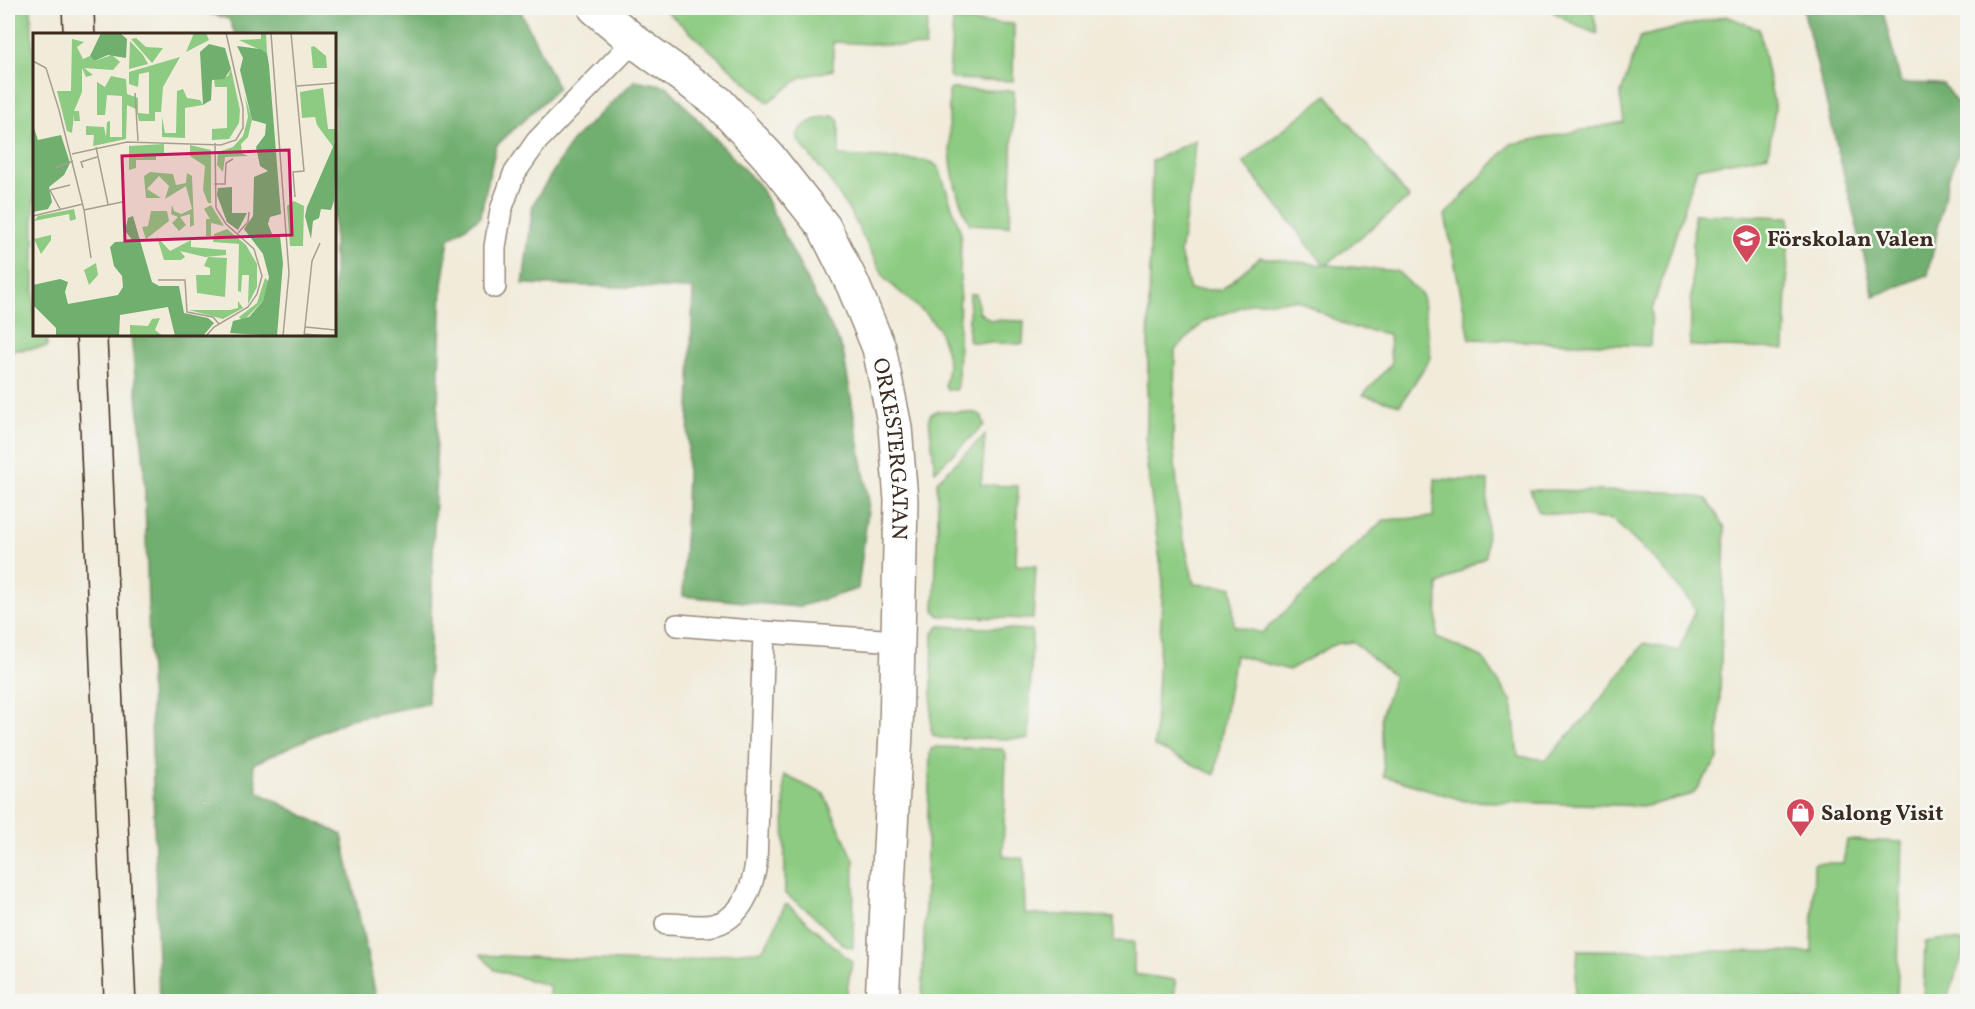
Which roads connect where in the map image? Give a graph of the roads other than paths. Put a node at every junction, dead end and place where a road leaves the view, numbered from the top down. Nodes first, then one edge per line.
1 (595, 8) edge
2 (634, 42) junction
3 (495, 287) dead end
4 (677, 625) dead end
5 (765, 632) junction
6 (897, 641) junction
7 (666, 924) dead end
8 (882, 1002) edge

1 - 2 street, ORKESTERGATAN
2 - 3 lane
2 - 6 street, ORKESTERGATAN
4 - 5 lane
5 - 6 lane
5 - 7 lane
6 - 8 street, ORKESTERGATAN

